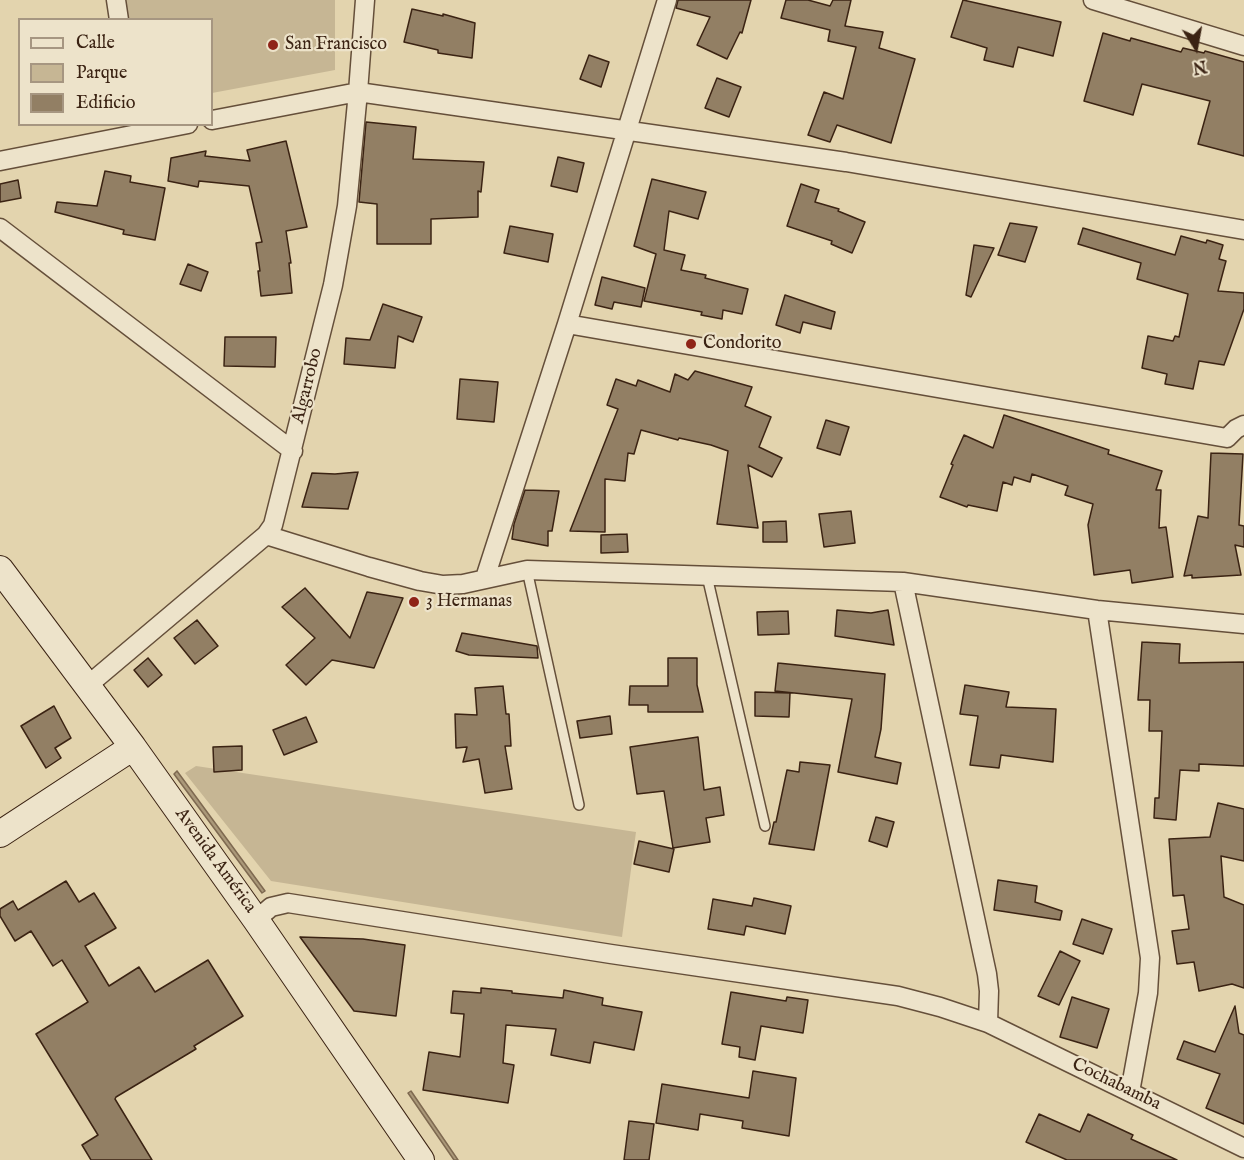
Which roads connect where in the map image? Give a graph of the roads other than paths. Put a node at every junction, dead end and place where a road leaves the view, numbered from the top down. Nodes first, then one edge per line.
1 (116, 0) edge
2 (364, 0) edge
3 (668, 0) edge
4 (1093, 0) edge
5 (119, 18) edge
6 (1244, 46) edge
7 (358, 93) junction
8 (213, 120) edge
9 (168, 126) edge
10 (138, 129) edge
11 (626, 131) junction
12 (0, 161) edge
13 (0, 228) edge
14 (1244, 230) edge
15 (567, 324) junction
16 (1244, 425) edge
17 (293, 451) junction
18 (266, 535) junction
19 (0, 568) edge
20 (527, 570) junction
21 (707, 576) junction
22 (485, 578) junction
23 (903, 582) junction
24 (1097, 610) junction
25 (1244, 624) edge
26 (87, 686) junction
27 (133, 747) junction
28 (579, 805) dead end
29 (765, 826) dead end
30 (0, 834) edge
31 (256, 920) junction
32 (988, 1023) junction
33 (1130, 1092) junction
34 (1244, 1148) edge
35 (421, 1160) edge

1 - 5 street
2 - 7 street, Algarrobo
3 - 11 street
4 - 6 street
7 - 8 street
7 - 11 street
7 - 17 street, Algarrobo
9 - 10 street
10 - 12 street
11 - 14 street
11 - 15 street
13 - 17 street
15 - 16 street
15 - 22 street
17 - 18 street, Algarrobo
18 - 22 street
18 - 26 street, Algarrobo
19 - 26 main road, Avenida América
20 - 21 street
20 - 22 street
20 - 28 lane
21 - 23 street
21 - 29 lane
23 - 24 street
23 - 32 street
24 - 25 street
24 - 33 street
26 - 27 main road, Avenida América
27 - 30 main road
27 - 31 main road, Avenida América
31 - 32 street, Cochabamba
31 - 35 main road, Avenida América
32 - 33 street, Cochabamba
33 - 34 street, Cochabamba

